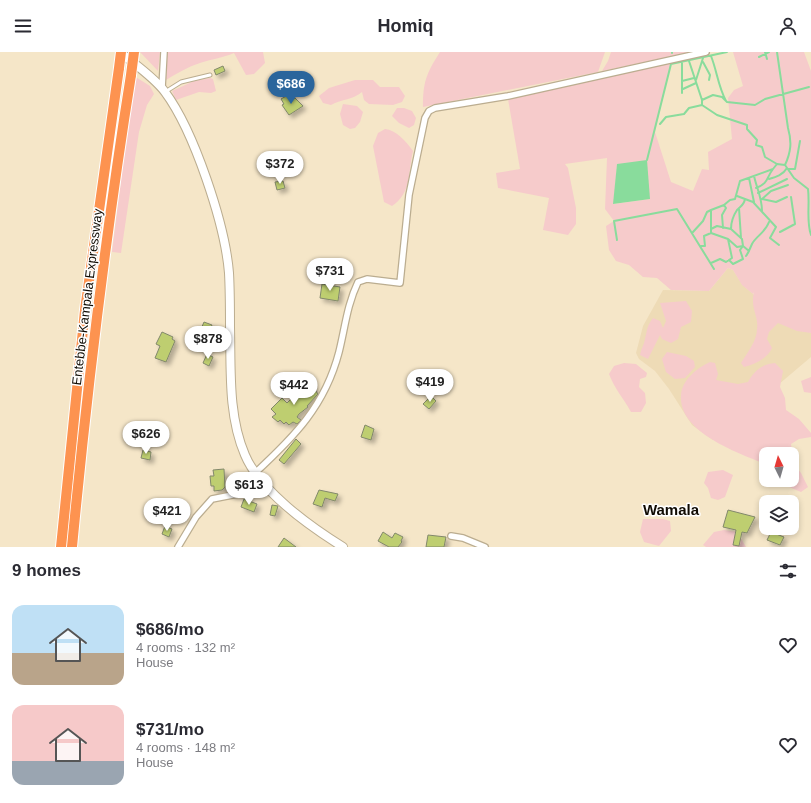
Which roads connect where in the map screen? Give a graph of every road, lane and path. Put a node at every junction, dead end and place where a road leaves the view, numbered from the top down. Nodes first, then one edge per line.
1 (120, 52) edge
2 (134, 52) edge
3 (164, 52) edge
4 (706, 52) edge
5 (210, 75) dead end
6 (164, 90) junction
7 (255, 473) junction
8 (268, 488) junction
9 (451, 536) dead end
10 (61, 547) edge
11 (72, 547) edge
12 (178, 547) edge
13 (343, 547) edge
14 (485, 547) edge

1 - 6 main road
1 - 10 highway, Entebbe-Kampala Expressway, bridge
2 - 11 highway, Entebbe-Kampala Expressway, bridge
3 - 6 street
4 - 7 street
5 - 6 lane
6 - 7 main road
7 - 8 main road
8 - 12 street
8 - 13 main road
9 - 14 street

